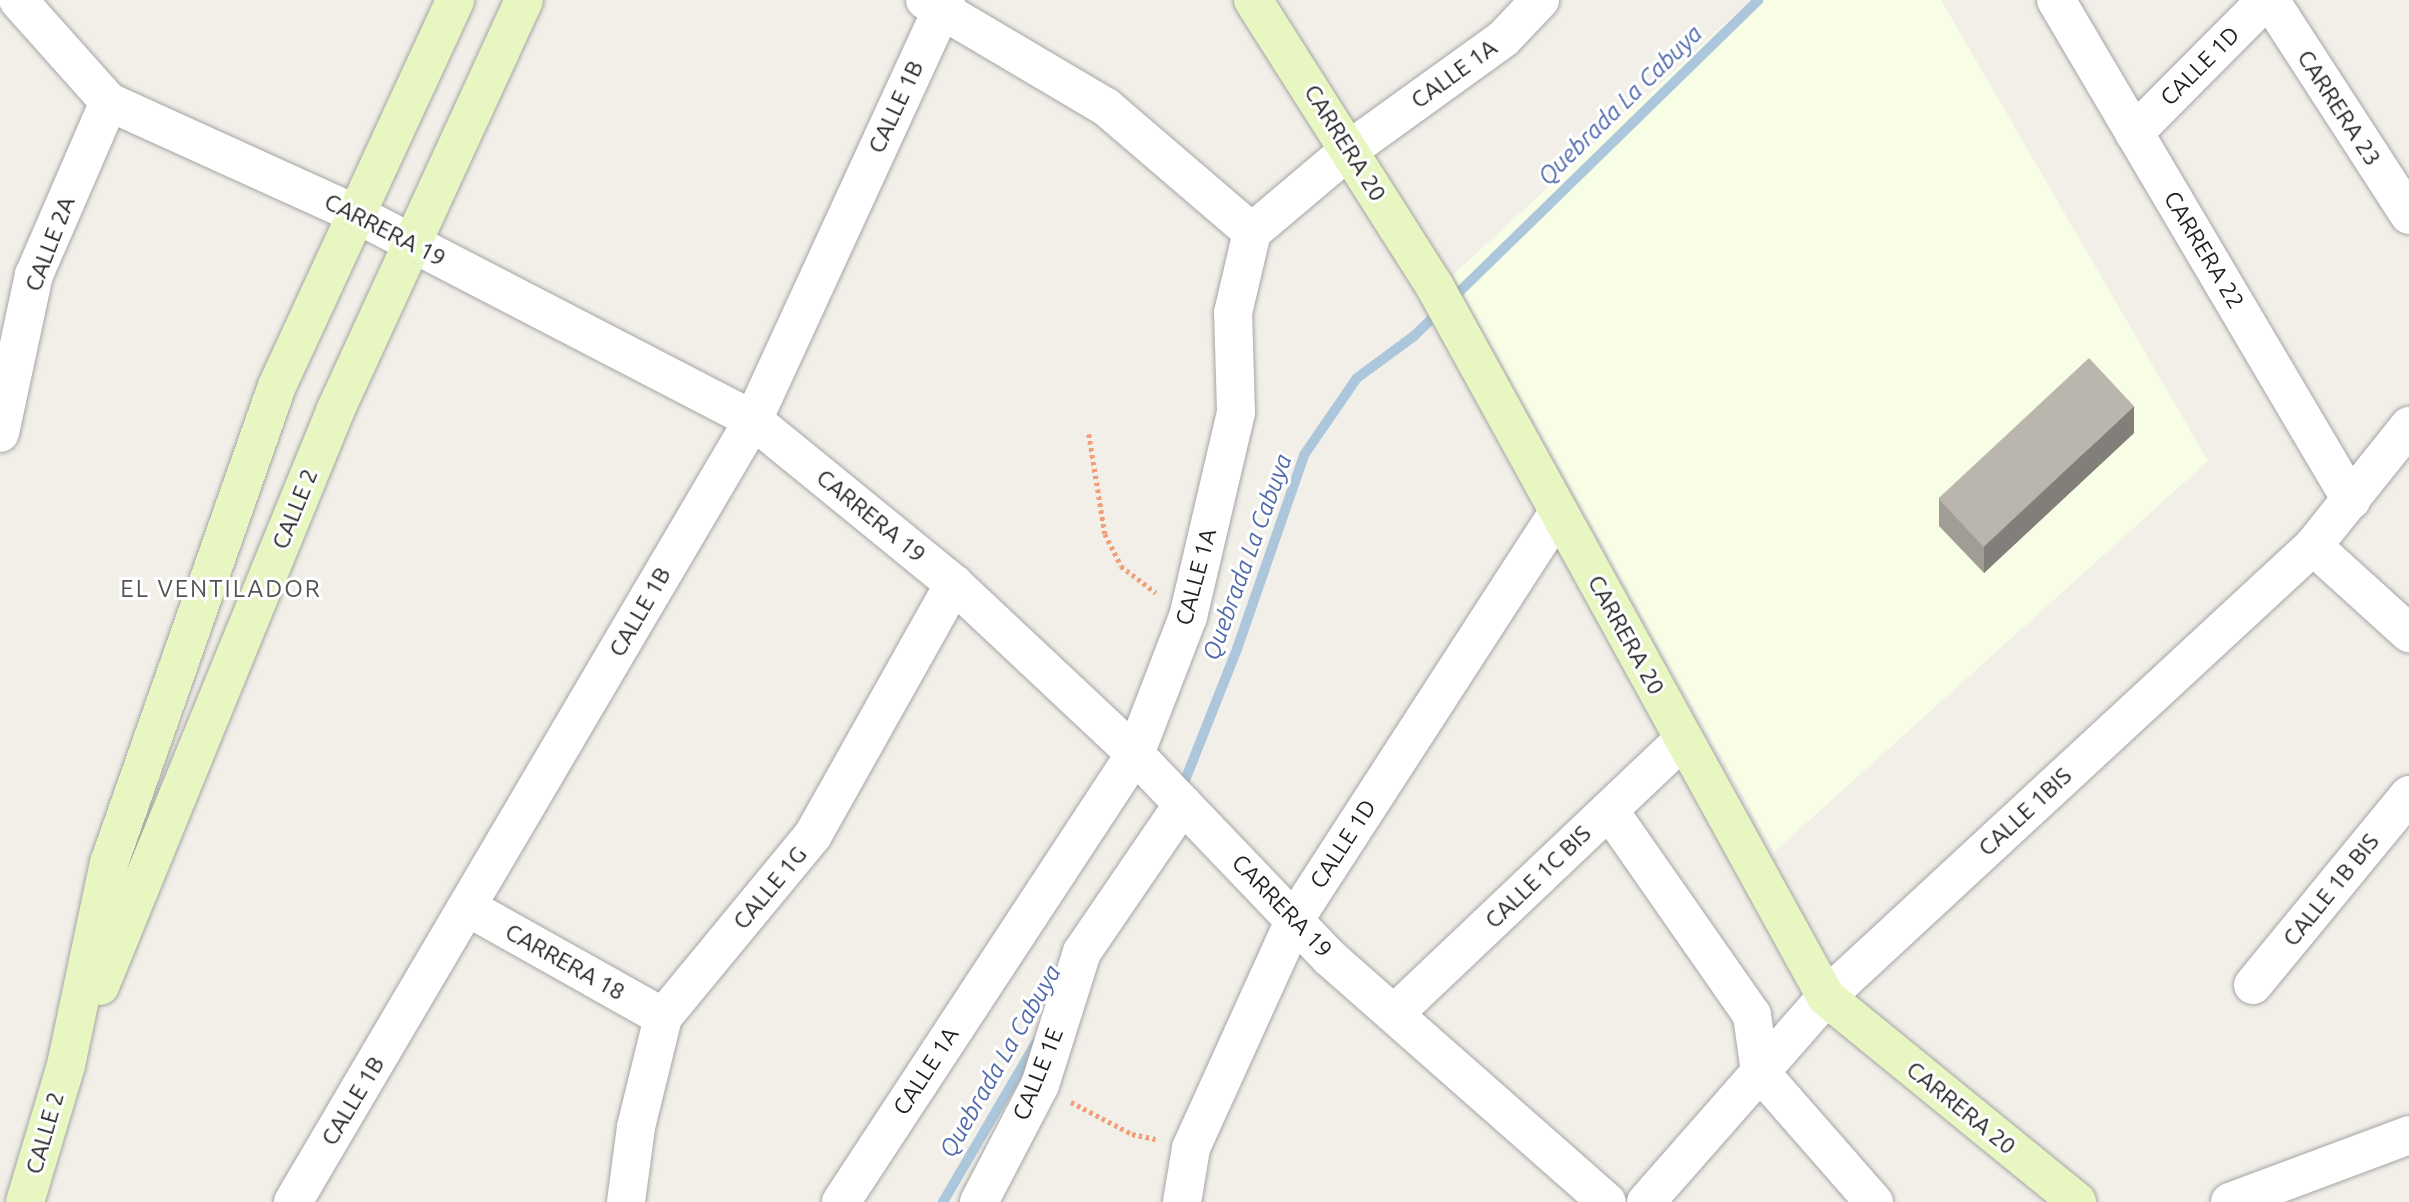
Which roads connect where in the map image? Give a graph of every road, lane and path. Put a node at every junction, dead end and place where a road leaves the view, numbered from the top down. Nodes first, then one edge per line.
1 (18, 0) edge
2 (455, 0) edge
3 (524, 0) edge
4 (1253, 0) edge
5 (1539, 0) edge
6 (2056, 0) edge
7 (2268, 0) edge
8 (938, 2) edge
9 (109, 102) junction
10 (2134, 133) junction
11 (1349, 150) junction
12 (354, 213) junction
13 (2409, 215) edge
14 (1252, 232) junction
15 (409, 241) junction
16 (752, 420) junction
17 (2409, 426) edge
18 (0, 433) edge
19 (1088, 434) dead end
20 (2351, 500) junction
21 (1559, 512) junction
22 (2313, 546) junction
23 (954, 584) junction
24 (1188, 617) junction
25 (2409, 633) edge
26 (1683, 740) junction
27 (1168, 789) junction
28 (2409, 795) edge
29 (1609, 810) junction
30 (467, 907) junction
31 (1295, 919) junction
32 (2253, 985) dead end
33 (1826, 997) junction
34 (1394, 1014) junction
35 (663, 1017) junction
36 (66, 1065) junction
37 (1045, 1069) junction
38 (1760, 1072) junction
39 (2409, 1135) edge
40 (1191, 1148) junction
41 (1871, 1201) edge
42 (25, 1202) edge
43 (293, 1202) edge
44 (626, 1202) edge
45 (841, 1202) edge
46 (979, 1202) edge
47 (1182, 1202) edge
48 (1608, 1202) edge
49 (1646, 1202) edge
50 (2077, 1202) edge
51 (2230, 1202) edge

1 - 9 street, CARRERA 19
2 - 12 street, CALLE 2
3 - 15 street, CALLE 2
4 - 11 street, CARRERA 20
5 - 11 street, CALLE 1A
6 - 10 street, CARRERA 22
7 - 10 street, CALLE 1D
7 - 13 street, CARRERA 23
8 - 14 street
8 - 16 street, CALLE 1B
9 - 12 street, CARRERA 19
9 - 18 street, CALLE 2A
10 - 20 street, CARRERA 22
11 - 14 street, CALLE 1A
11 - 21 street, CARRERA 20
12 - 15 street, CARRERA 19
12 - 36 street, CALLE 2
14 - 24 street, CALLE 1A
15 - 16 street, CARRERA 19
15 - 36 street, CALLE 2
16 - 23 street, CARRERA 19
16 - 30 street, CALLE 1B
17 - 20 street, CALLE 1BIS
19 - 24 path
20 - 22 street, CALLE 1BIS
21 - 26 street, CARRERA 20
21 - 31 street, CALLE 1D
22 - 25 street
22 - 33 street, CALLE 1BIS
23 - 27 street, CARRERA 19
23 - 35 street, CALLE 1G
24 - 27 street, CALLE 1A
26 - 29 street, CALLE 1C BIS
26 - 33 street, CARRERA 20
27 - 31 street, CARRERA 19
27 - 37 street, CALLE 1E
27 - 45 street, CALLE 1A
28 - 32 street, CALLE 1B BIS
29 - 34 street, CALLE 1C BIS
29 - 38 street
30 - 35 street, CARRERA 18
30 - 43 street, CALLE 1B
31 - 34 street, CARRERA 19
31 - 40 street, CALLE 1D
33 - 38 street, CALLE 1BIS
33 - 50 street, CARRERA 20
34 - 48 street, CARRERA 19
35 - 44 street, CALLE 1G
36 - 42 street, CALLE 2
37 - 40 path
37 - 46 street, CALLE 1E
38 - 41 street
38 - 49 street, CALLE 1BIS
39 - 51 street
40 - 47 street, CALLE 1D

